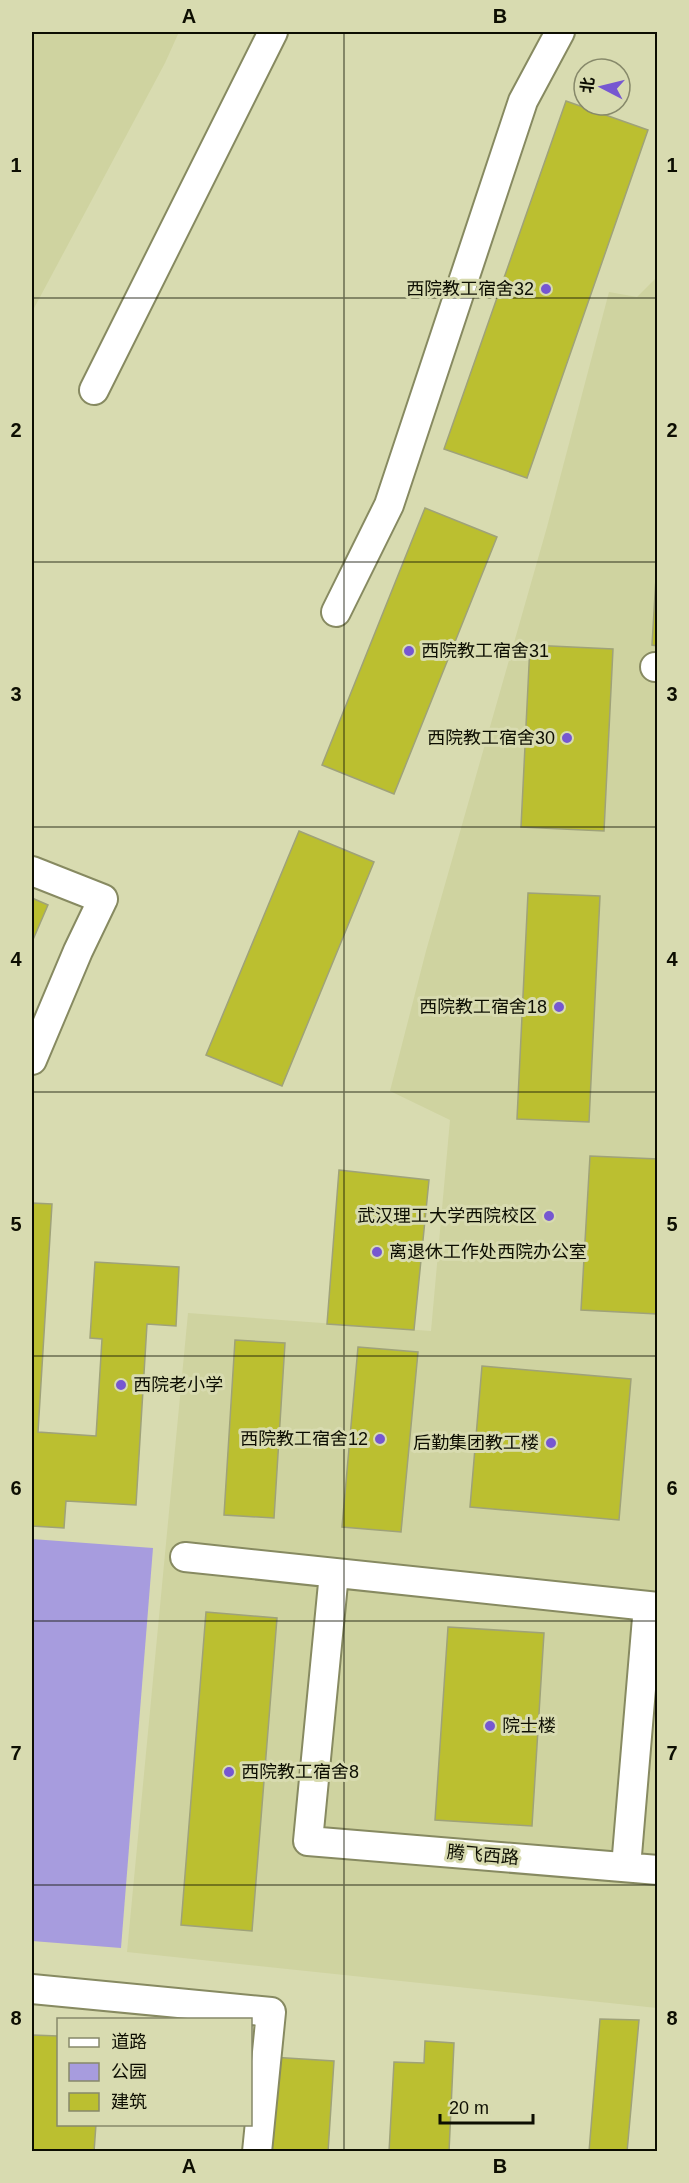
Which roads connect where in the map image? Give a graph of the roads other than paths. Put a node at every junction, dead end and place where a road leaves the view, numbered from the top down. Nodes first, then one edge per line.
1 (273, 32) edge
2 (560, 32) edge
3 (94, 390) dead end
4 (336, 612) dead end
5 (32, 871) edge
6 (32, 1060) edge
7 (185, 1557) dead end
8 (334, 1573) junction
9 (653, 1607) edge
10 (626, 1867) junction
11 (657, 1870) edge
12 (32, 1989) edge
13 (257, 2151) edge

1 - 3 street
2 - 4 street
5 - 6 street
7 - 8 street
8 - 9 street
8 - 10 street, 腾飞西路
9 - 10 street
10 - 11 street, 腾飞西路
12 - 13 street

